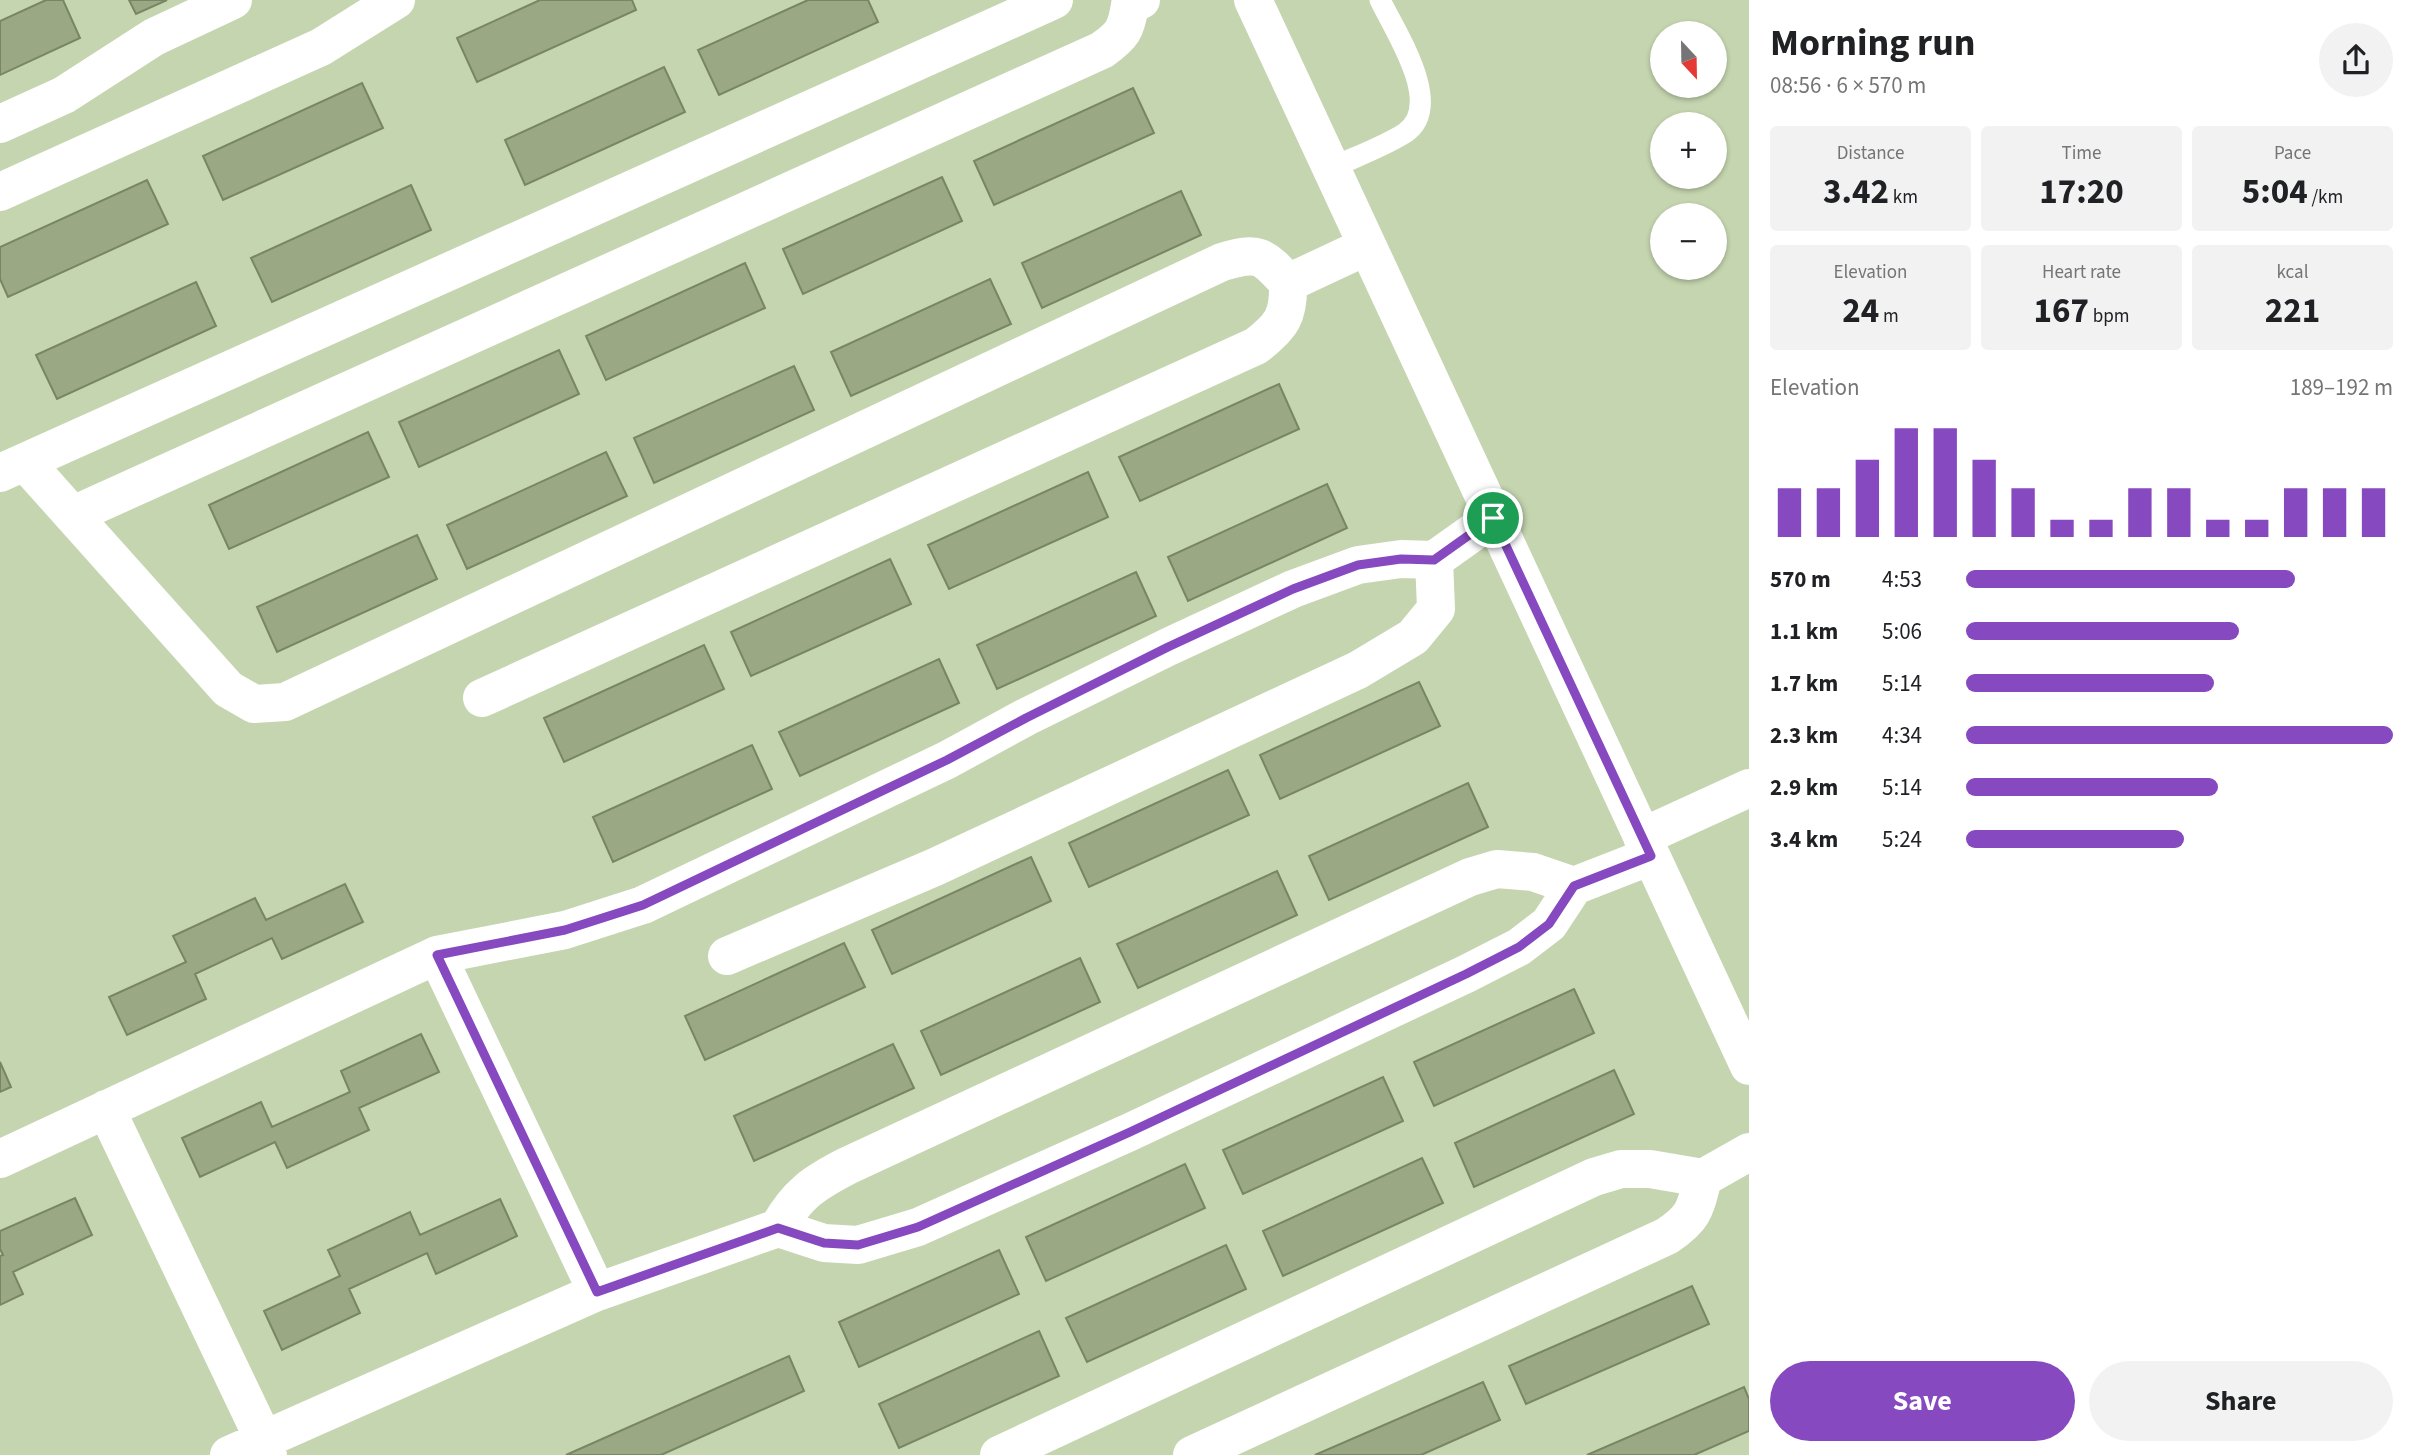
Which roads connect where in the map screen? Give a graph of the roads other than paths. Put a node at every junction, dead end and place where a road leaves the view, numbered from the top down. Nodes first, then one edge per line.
1 (233, 0) edge
2 (396, 0) edge
3 (1054, 0) edge
4 (1253, 0) edge
5 (1380, 0) edge
6 (1132, 2) edge
7 (0, 124) edge
8 (1331, 168) junction
9 (0, 192) edge
10 (1367, 246) junction
11 (1288, 283) junction
12 (12, 467) edge
13 (73, 516) junction
14 (1493, 518) junction
15 (1434, 560) junction
16 (482, 698) dead end
17 (1749, 788) edge
18 (1646, 846) junction
19 (1574, 886) junction
20 (437, 955) junction
21 (727, 956) dead end
22 (1749, 1066) edge
23 (106, 1109) junction
24 (1749, 1152) edge
25 (0, 1159) edge
26 (1703, 1178) junction
27 (778, 1228) junction
28 (597, 1292) junction
29 (266, 1447) edge
30 (229, 1455) edge
31 (999, 1455) edge
32 (1192, 1455) edge

1 - 7 street
2 - 9 street
3 - 12 street
4 - 8 street
5 - 8 lane
6 - 13 street
8 - 10 street
10 - 11 street
10 - 14 street
11 - 13 street
11 - 16 street
12 - 13 street
14 - 15 street
14 - 18 street
15 - 20 street
15 - 21 street
17 - 18 street
18 - 19 street
18 - 22 street
19 - 27 street
19 - 27 street
20 - 23 street
20 - 28 street
23 - 25 street
23 - 29 street
24 - 26 street
26 - 31 street
26 - 32 street
27 - 28 street
28 - 29 street
29 - 30 street

